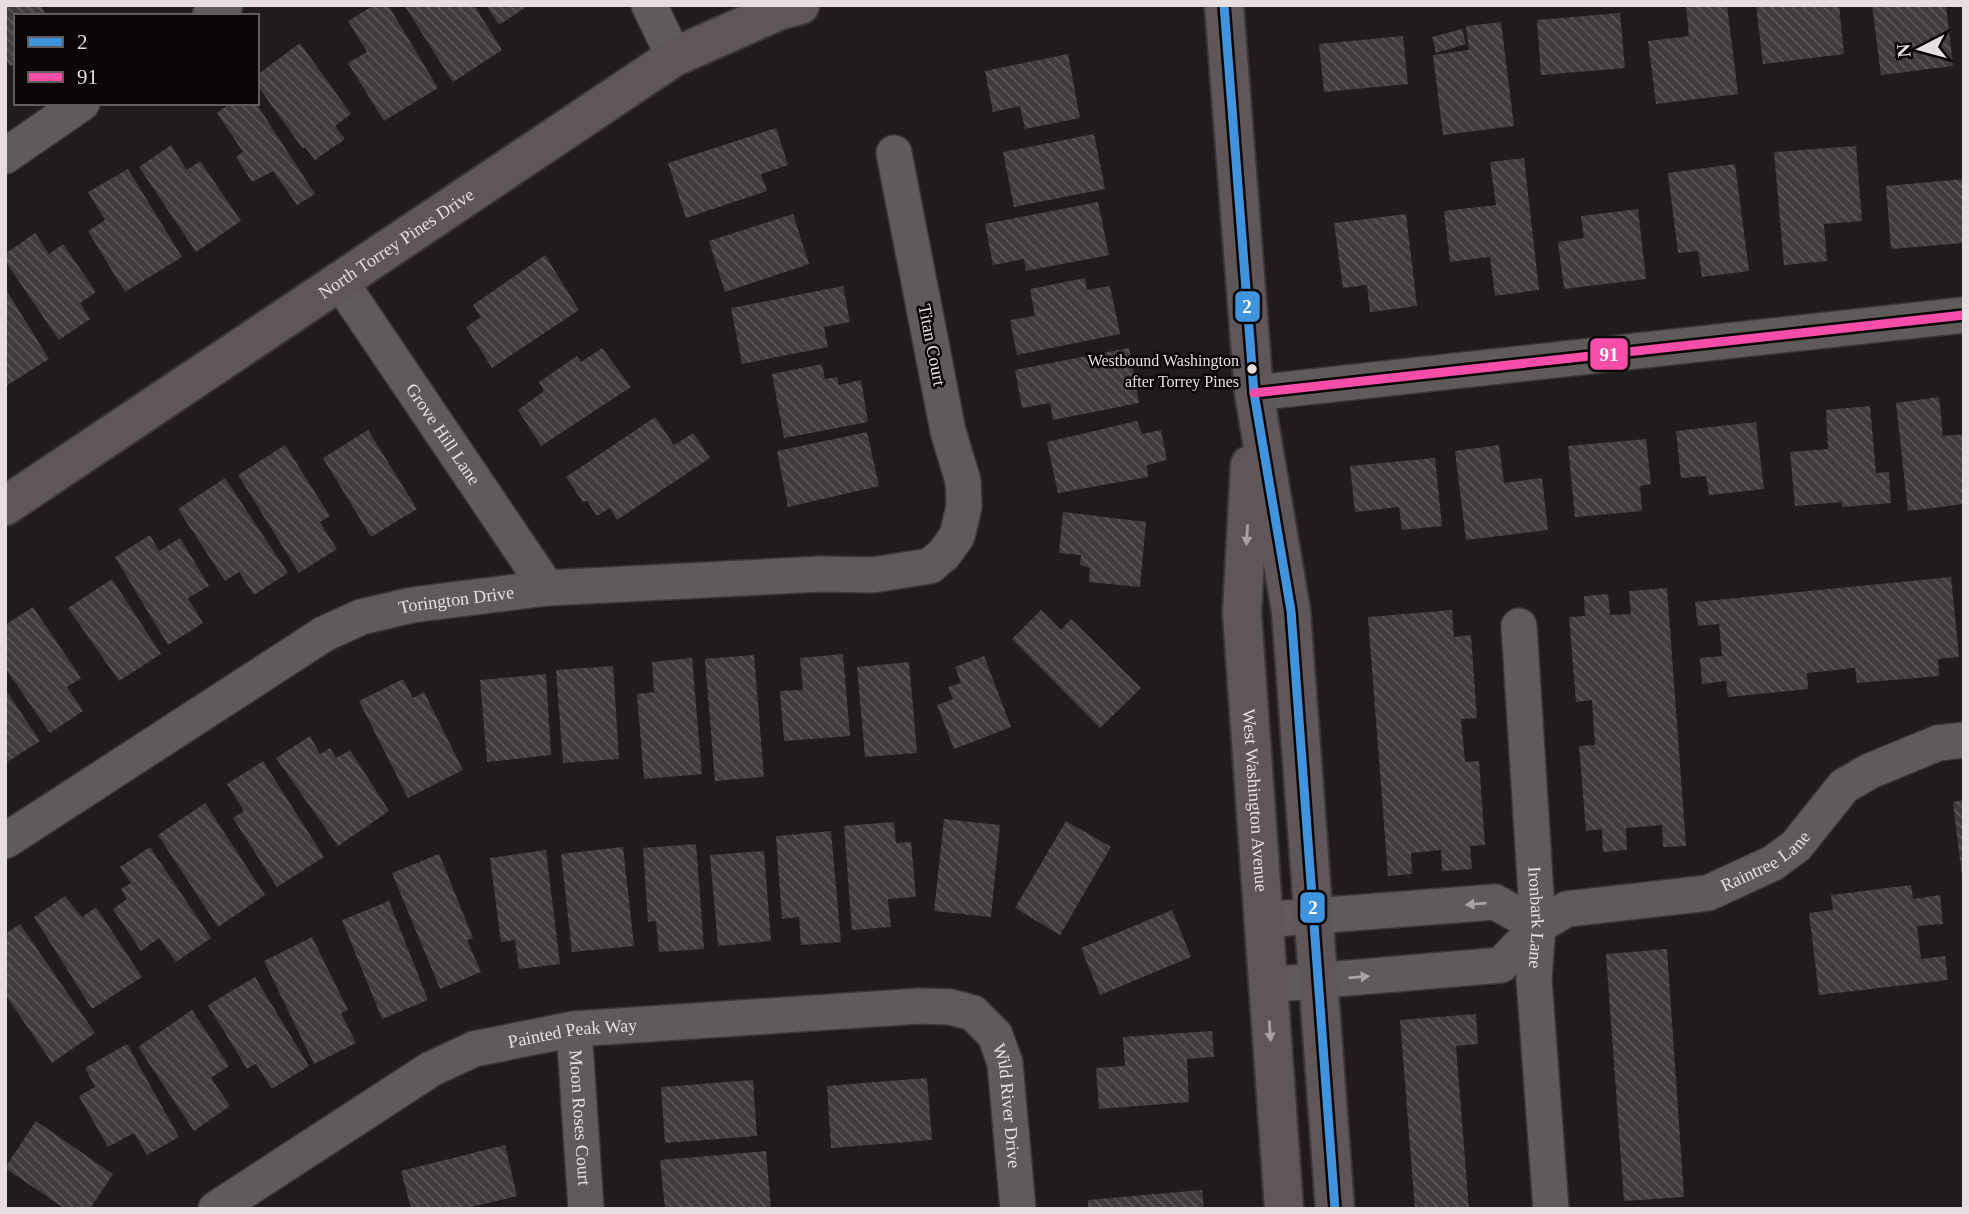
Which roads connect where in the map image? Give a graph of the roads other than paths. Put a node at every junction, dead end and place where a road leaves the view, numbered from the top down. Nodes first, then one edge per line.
1 (649, 5) edge
2 (800, 5) edge
3 (1224, 5) edge
4 (674, 57) junction
5 (79, 105) edge
6 (894, 152) dead end
7 (5, 156) edge
8 (339, 280) junction
9 (1964, 315) edge
10 (1254, 393) junction
11 (5, 506) edge
12 (957, 536) joint
13 (547, 588) junction
14 (1519, 626) dead end
15 (1964, 740) edge
16 (5, 841) edge
17 (1314, 917) junction
18 (1262, 920) junction
19 (1538, 926) junction
20 (1318, 981) junction
21 (1267, 985) junction
22 (973, 1013) joint
23 (574, 1029) junction
24 (216, 1209) edge
25 (586, 1209) edge
26 (1018, 1209) edge
27 (1283, 1209) edge
28 (1335, 1209) edge
29 (1551, 1209) edge

1 - 4 street
2 - 4 main road, North Torrey Pines Drive
3 - 10 main road, West Washington Avenue
4 - 8 main road, North Torrey Pines Drive
5 - 7 street
6 - 12 street, Titan Court
8 - 11 main road, North Torrey Pines Drive
8 - 13 street, Grove Hill Lane
9 - 10 street
10 - 17 main road, West Washington Avenue
10 -> 18 main road, West Washington Avenue
12 - 13 street, Torington Drive
13 - 16 street, Torington Drive
14 - 19 street, Ironbark Lane
15 - 19 street, Raintree Lane
17 - 18 street
19 -> 17 street
17 - 20 main road, West Washington Avenue
18 - 21 main road, West Washington Avenue
20 -> 19 street, Raintree Lane
19 - 29 street, Ironbark Lane
20 - 21 street, Raintree Lane
20 - 28 main road, West Washington Avenue
21 -> 27 main road, West Washington Avenue
22 - 23 street, Painted Peak Way
22 - 26 street, Wild River Drive
23 - 24 street, Painted Peak Way
23 - 25 street, Moon Roses Court

